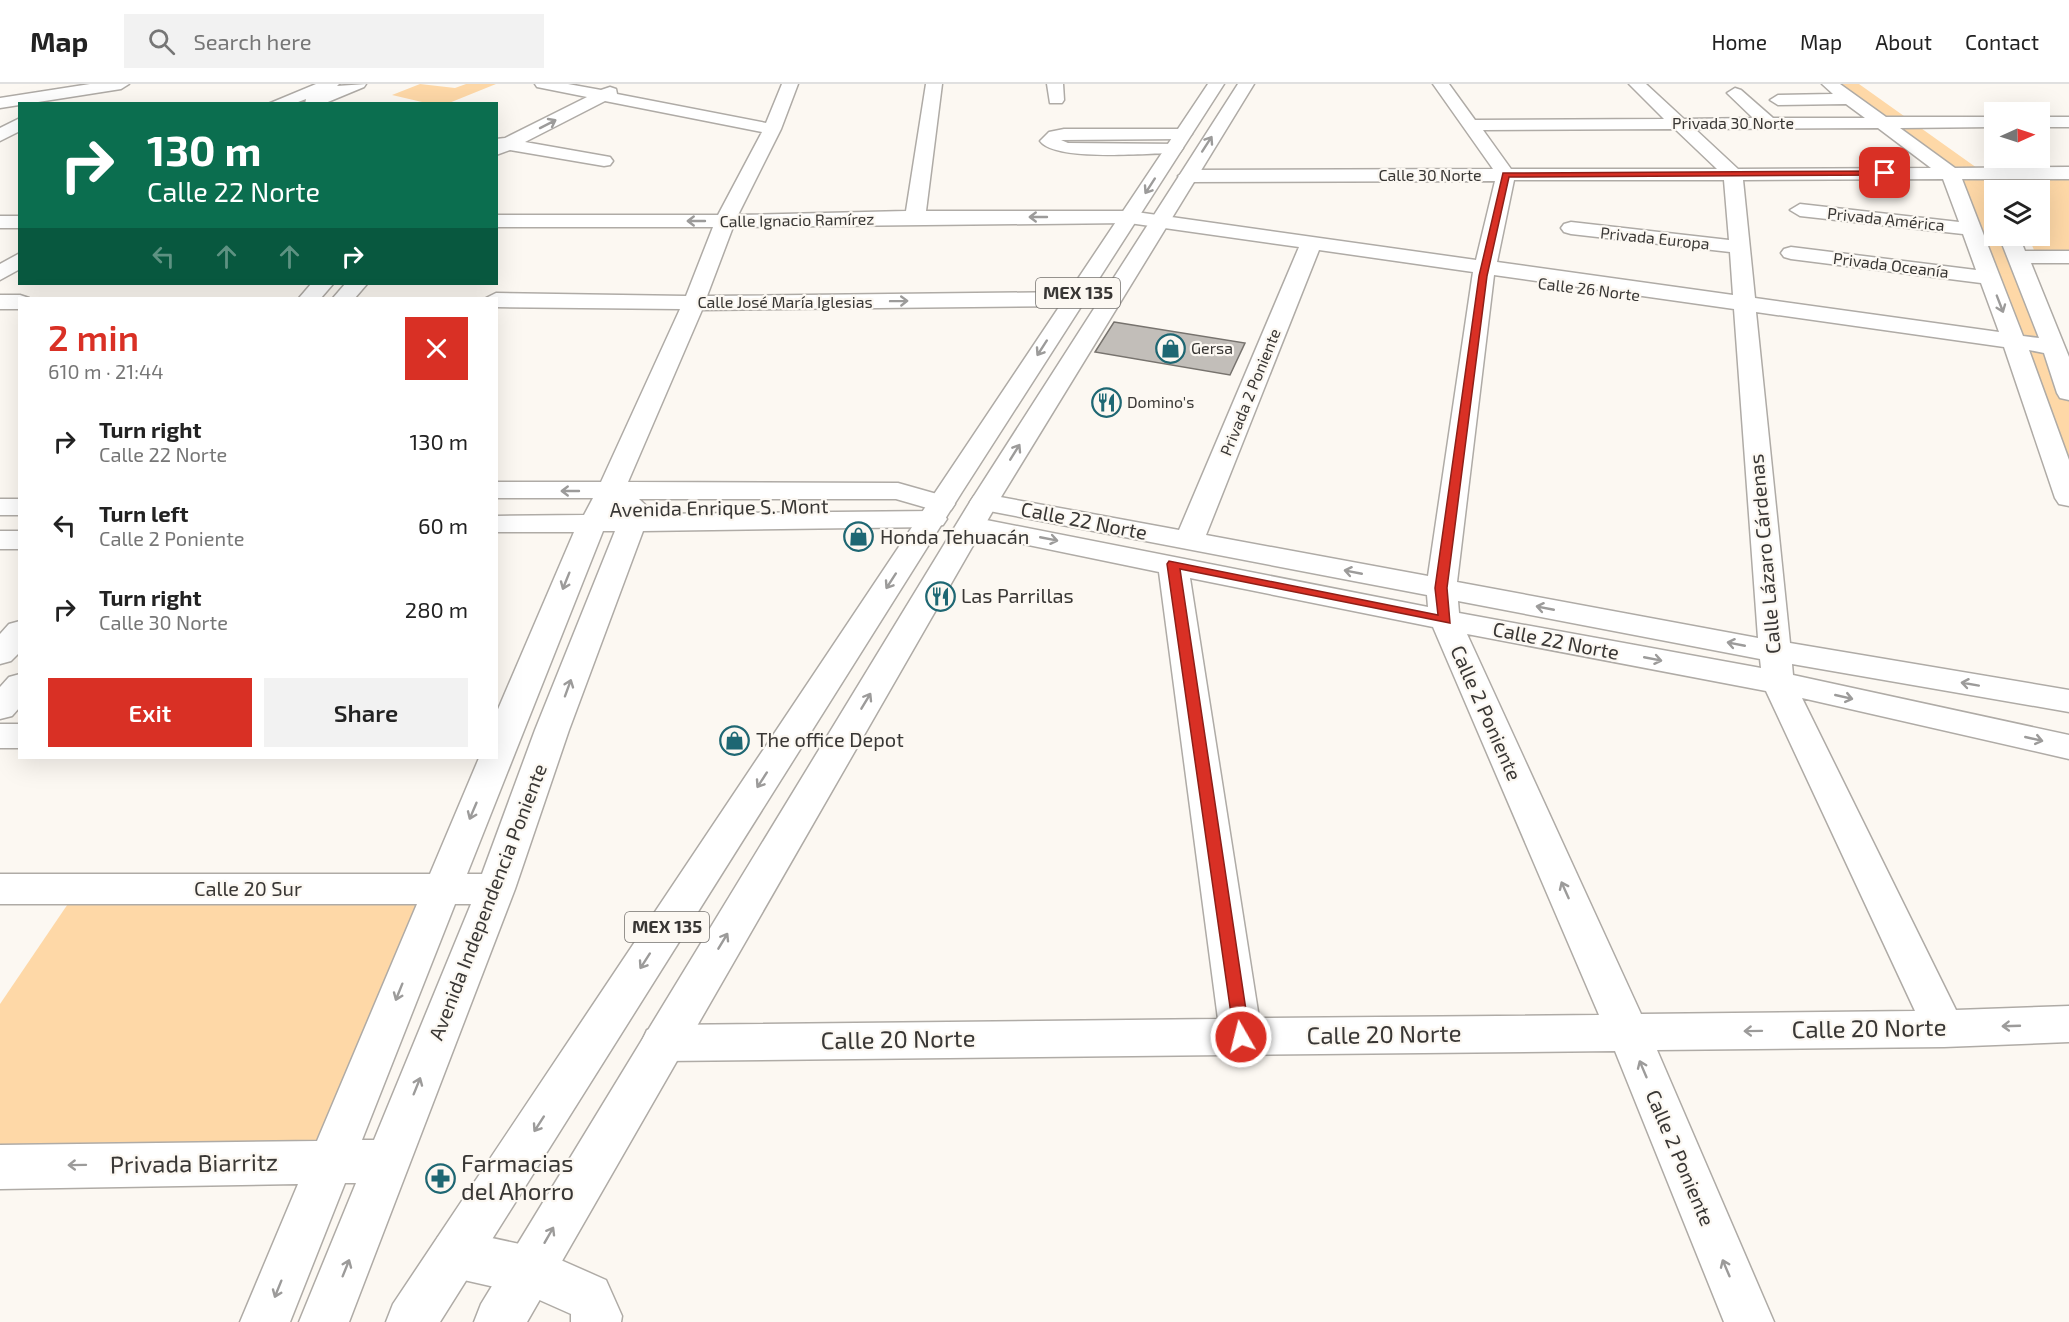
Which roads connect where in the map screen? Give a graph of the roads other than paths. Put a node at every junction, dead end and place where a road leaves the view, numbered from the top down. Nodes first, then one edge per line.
1 (121, 84) edge
2 (331, 84) edge
3 (358, 84) edge
4 (543, 84) edge
5 (625, 84) edge
6 (790, 84) edge
7 (934, 84) edge
8 (1216, 84) edge
9 (1246, 84) edge
10 (1441, 84) edge
11 (1637, 84) edge
12 (1830, 84) edge
13 (69, 89) edge
14 (592, 90) edge
15 (1855, 92) edge
16 (1735, 93) dead end
17 (0, 95) edge
18 (279, 97) edge
19 (1778, 100) dead end
20 (53, 102) edge
21 (304, 102) edge
22 (312, 102) edge
23 (0, 103) edge
24 (1882, 108) junction
25 (1687, 116) junction
26 (1984, 122) edge
27 (2050, 122) edge
28 (2069, 122) edge
29 (1768, 123) junction
30 (1913, 123) junction
31 (18, 124) edge
32 (1471, 125) junction
33 (772, 129) junction
34 (0, 136) edge
35 (1179, 141) junction
36 (1940, 142) dead end
37 (500, 143) edge
38 (604, 161) dead end
39 (1954, 164) junction
40 (1984, 173) junction
41 (2069, 173) edge
42 (1733, 174) junction
43 (1517, 175) junction
44 (1187, 176) junction
45 (1987, 180) edge
46 (1629, 190) dead end
47 (1800, 210) dead end
48 (915, 217) junction
49 (1126, 220) junction
50 (498, 221) edge
51 (725, 221) junction
52 (0, 222) edge
53 (18, 222) edge
54 (1158, 226) junction
55 (1571, 228) dead end
56 (1971, 229) junction
57 (15, 245) edge
58 (2014, 246) edge
59 (1739, 247) junction
60 (1310, 248) junction
61 (1791, 253) dead end
62 (2018, 257) junction
63 (2069, 257) edge
64 (1484, 272) junction
65 (0, 274) edge
66 (1990, 278) junction
67 (321, 285) edge
68 (355, 285) edge
69 (311, 297) edge
70 (345, 297) edge
71 (1074, 299) junction
72 (498, 300) edge
73 (0, 302) edge
74 (18, 302) edge
75 (694, 303) junction
76 (1744, 306) junction
77 (2015, 344) junction
78 (2059, 358) edge
79 (2069, 393) edge
80 (0, 488) edge
81 (18, 488) edge
82 (498, 491) edge
83 (2069, 498) edge
84 (0, 507) edge
85 (18, 507) edge
86 (498, 508) edge
87 (950, 516) junction
88 (611, 520) junction
89 (498, 524) edge
90 (0, 525) edge
91 (18, 525) edge
92 (0, 540) edge
93 (18, 540) edge
94 (498, 540) edge
95 (1181, 552) junction
96 (1443, 604) junction
97 (18, 633) edge
98 (1774, 651) junction
99 (0, 654) edge
100 (1778, 682) junction
101 (2069, 700) edge
102 (552, 730) junction
103 (0, 736) edge
104 (18, 736) edge
105 (499, 744) edge
106 (2069, 747) edge
107 (493, 759) edge
108 (0, 889) edge
109 (440, 889) junction
110 (496, 889) junction
111 (2069, 1024) edge
112 (1944, 1029) junction
113 (1628, 1032) junction
114 (1241, 1037) junction
115 (662, 1043) junction
116 (330, 1161) junction
117 (388, 1161) junction
118 (0, 1167) edge
119 (454, 1254) junction
120 (529, 1270) junction
121 (265, 1322) edge
122 (324, 1322) edge
123 (411, 1322) edge
124 (498, 1322) edge
125 (596, 1322) edge
126 (1749, 1322) edge

1 - 13 street
2 - 18 street
3 - 22 street
4 - 14 street
5 - 14 street
6 - 33 street, Avenida Independencia Poniente
7 - 48 street
8 - 35 street, MEX 135
44 -> 9 street, MEX 135
10 - 32 street
11 - 25 street
12 - 15 street
13 - 17 street
13 - 20 street
13 - 23 street
14 - 33 street
37 -> 14 street
14 - 37 street
15 - 19 street
15 - 24 street
16 - 29 street
18 - 21 street
24 - 29 street, Privada 30 Norte
24 - 30 street
24 - 39 street
25 - 29 street, Privada 30 Norte
25 - 32 street, Privada 30 Norte
25 - 42 street
26 - 30 street
27 - 28 street
30 - 36 street
31 - 34 street
32 - 43 street
33 - 51 street, Avenida Independencia Poniente
35 - 35 street
35 -> 49 street, MEX 135
37 - 38 street
39 - 40 street, Calle 30 Norte
39 - 42 street, Calle 30 Norte
39 - 56 street
40 - 41 street, Calle 30 Norte
40 - 45 street
42 - 43 street, Calle 30 Norte
42 - 59 street, Calle Lázaro Cárdenas
43 - 44 street, Calle 30 Norte
43 - 46 street
43 - 64 street
44 - 54 street, MEX 135
47 - 56 street, Privada América
49 -> 48 street, Calle Ignacio Ramírez
48 - 51 street, Calle Ignacio Ramírez
49 - 54 street, Calle 26 Norte
49 - 71 street, MEX 135
51 -> 50 street, Calle Ignacio Ramírez
51 - 75 street, Avenida Independencia Poniente
52 - 53 street
54 - 60 street, Calle 26 Norte
87 -> 54 street, MEX 135
55 - 59 street, Privada Europa
56 - 66 street
57 - 65 street
58 - 62 street
59 - 76 street, Calle Lázaro Cárdenas
60 - 64 street, Calle 26 Norte
60 - 95 street, Privada 2 Poniente
61 - 66 street, Privada Oceanía
62 - 63 street
62 - 78 street
64 - 76 street, Calle 26 Norte
64 - 96 street
66 -> 77 street
67 - 69 street
68 - 70 street
75 -> 71 street, Calle José María Iglesias
71 -> 87 street, MEX 135
72 - 75 street, Calle José María Iglesias
73 - 74 street
75 - 88 street, Avenida Independencia Poniente
76 - 77 street, Calle 26 Norte
76 - 98 street, Calle Lázaro Cárdenas
77 - 78 street, Calle 26 Norte
77 - 83 street
78 - 79 street
80 - 81 street
88 -> 82 street
84 - 85 street
86 - 88 street, Avenida Enrique S. Mont
87 - 88 street
87 - 88 street
87 - 95 street, Calle 22 Norte
115 -> 87 street, MEX 135
87 -> 119 street, MEX 135
88 - 89 street, Avenida Enrique S. Mont
88 - 94 street
102 -> 88 street, Avenida Independencia Poniente
88 -> 105 street, Avenida Independencia Poniente
90 - 91 street
92 - 93 street
95 - 96 street, Calle 22 Norte
95 - 114 street
98 -> 96 street, Calle 22 Norte
96 -> 100 street, Calle 22 Norte
113 -> 96 street, Calle 2 Poniente
97 - 99 street
98 - 100 street, Calle Lázaro Cárdenas
101 -> 98 street, Calle 22 Norte
100 -> 106 street, Calle 22 Norte
100 - 112 street, Calle Lázaro Cárdenas
102 - 105 street
102 - 110 street, Avenida Independencia Poniente
103 - 104 street
107 -> 109 street, Avenida Independencia Poniente
108 - 109 street, Calle 20 Sur
109 - 110 street, Calle 20 Sur
109 -> 116 street, Avenida Independencia Poniente
117 -> 110 street, Avenida Independencia Poniente
111 -> 112 street, Calle 20 Norte
112 -> 113 street, Calle 20 Norte
113 - 114 street, Calle 20 Norte
126 -> 113 street, Calle 2 Poniente
114 - 115 street, Calle 20 Norte
120 -> 115 street, MEX 135
116 - 117 street, Privada Biarritz
116 -> 118 street, Privada Biarritz
116 -> 121 street, Avenida Independencia Poniente
122 -> 117 street, Avenida Independencia Poniente
119 - 120 street
119 - 123 street, MEX 135
120 - 124 street, MEX 135
120 - 125 street

